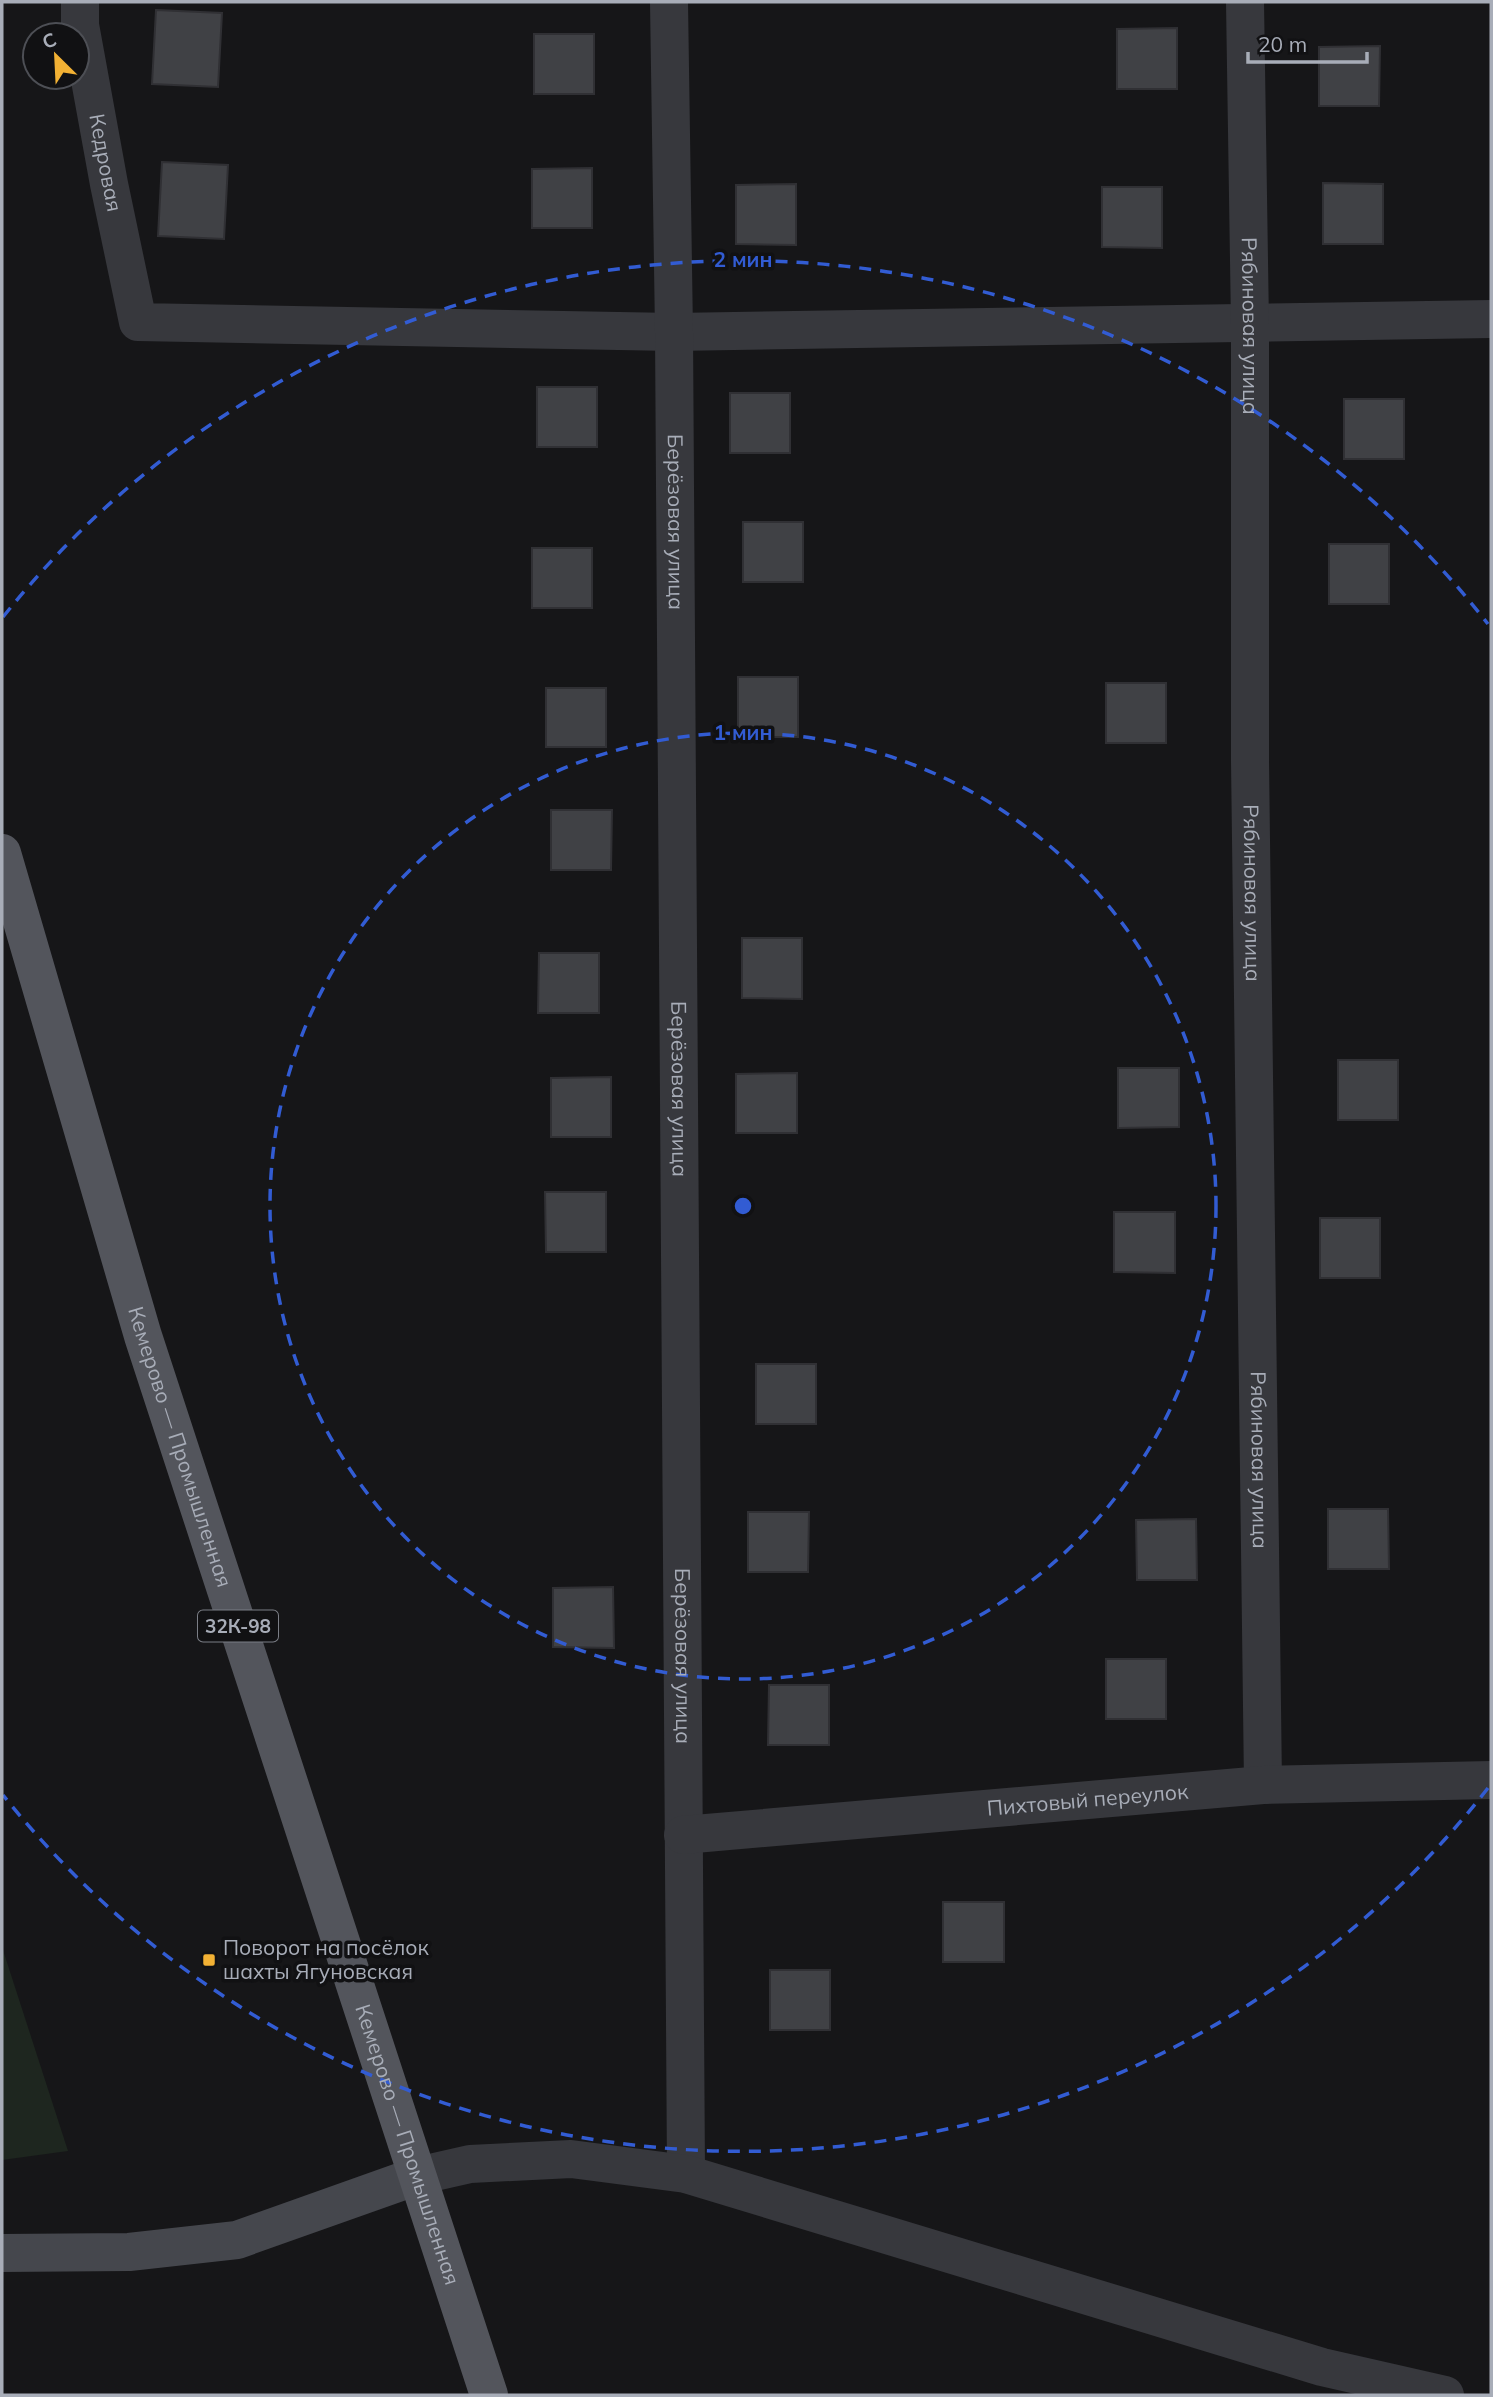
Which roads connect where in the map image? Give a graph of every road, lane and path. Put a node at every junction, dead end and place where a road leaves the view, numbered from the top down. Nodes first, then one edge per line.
1 (80, 2) edge
2 (669, 2) edge
3 (1245, 2) edge
4 (1491, 319) edge
5 (1250, 325) junction
6 (674, 332) junction
7 (2, 853) edge
8 (1491, 1780) edge
9 (1263, 1785) junction
10 (683, 1835) junction
11 (686, 2174) junction
12 (417, 2176) junction
13 (2, 2253) edge
14 (489, 2395) edge
15 (1445, 2395) edge

1 - 6 street, Кедровая
2 - 6 street, Берёзовая улица
3 - 5 street, Рябиновая улица
4 - 5 street
5 - 6 street
5 - 9 street, Рябиновая улица
6 - 10 street, Берёзовая улица
7 - 12 main road, Кемерово — Промышленная / 32К-98
8 - 9 street, Пихтовый переулок
9 - 10 street, Пихтовый переулок
10 - 11 street, Берёзовая улица
11 - 12 street
11 - 15 street
12 - 13 street
12 - 14 main road, Кемерово — Промышленная / 32К-98

